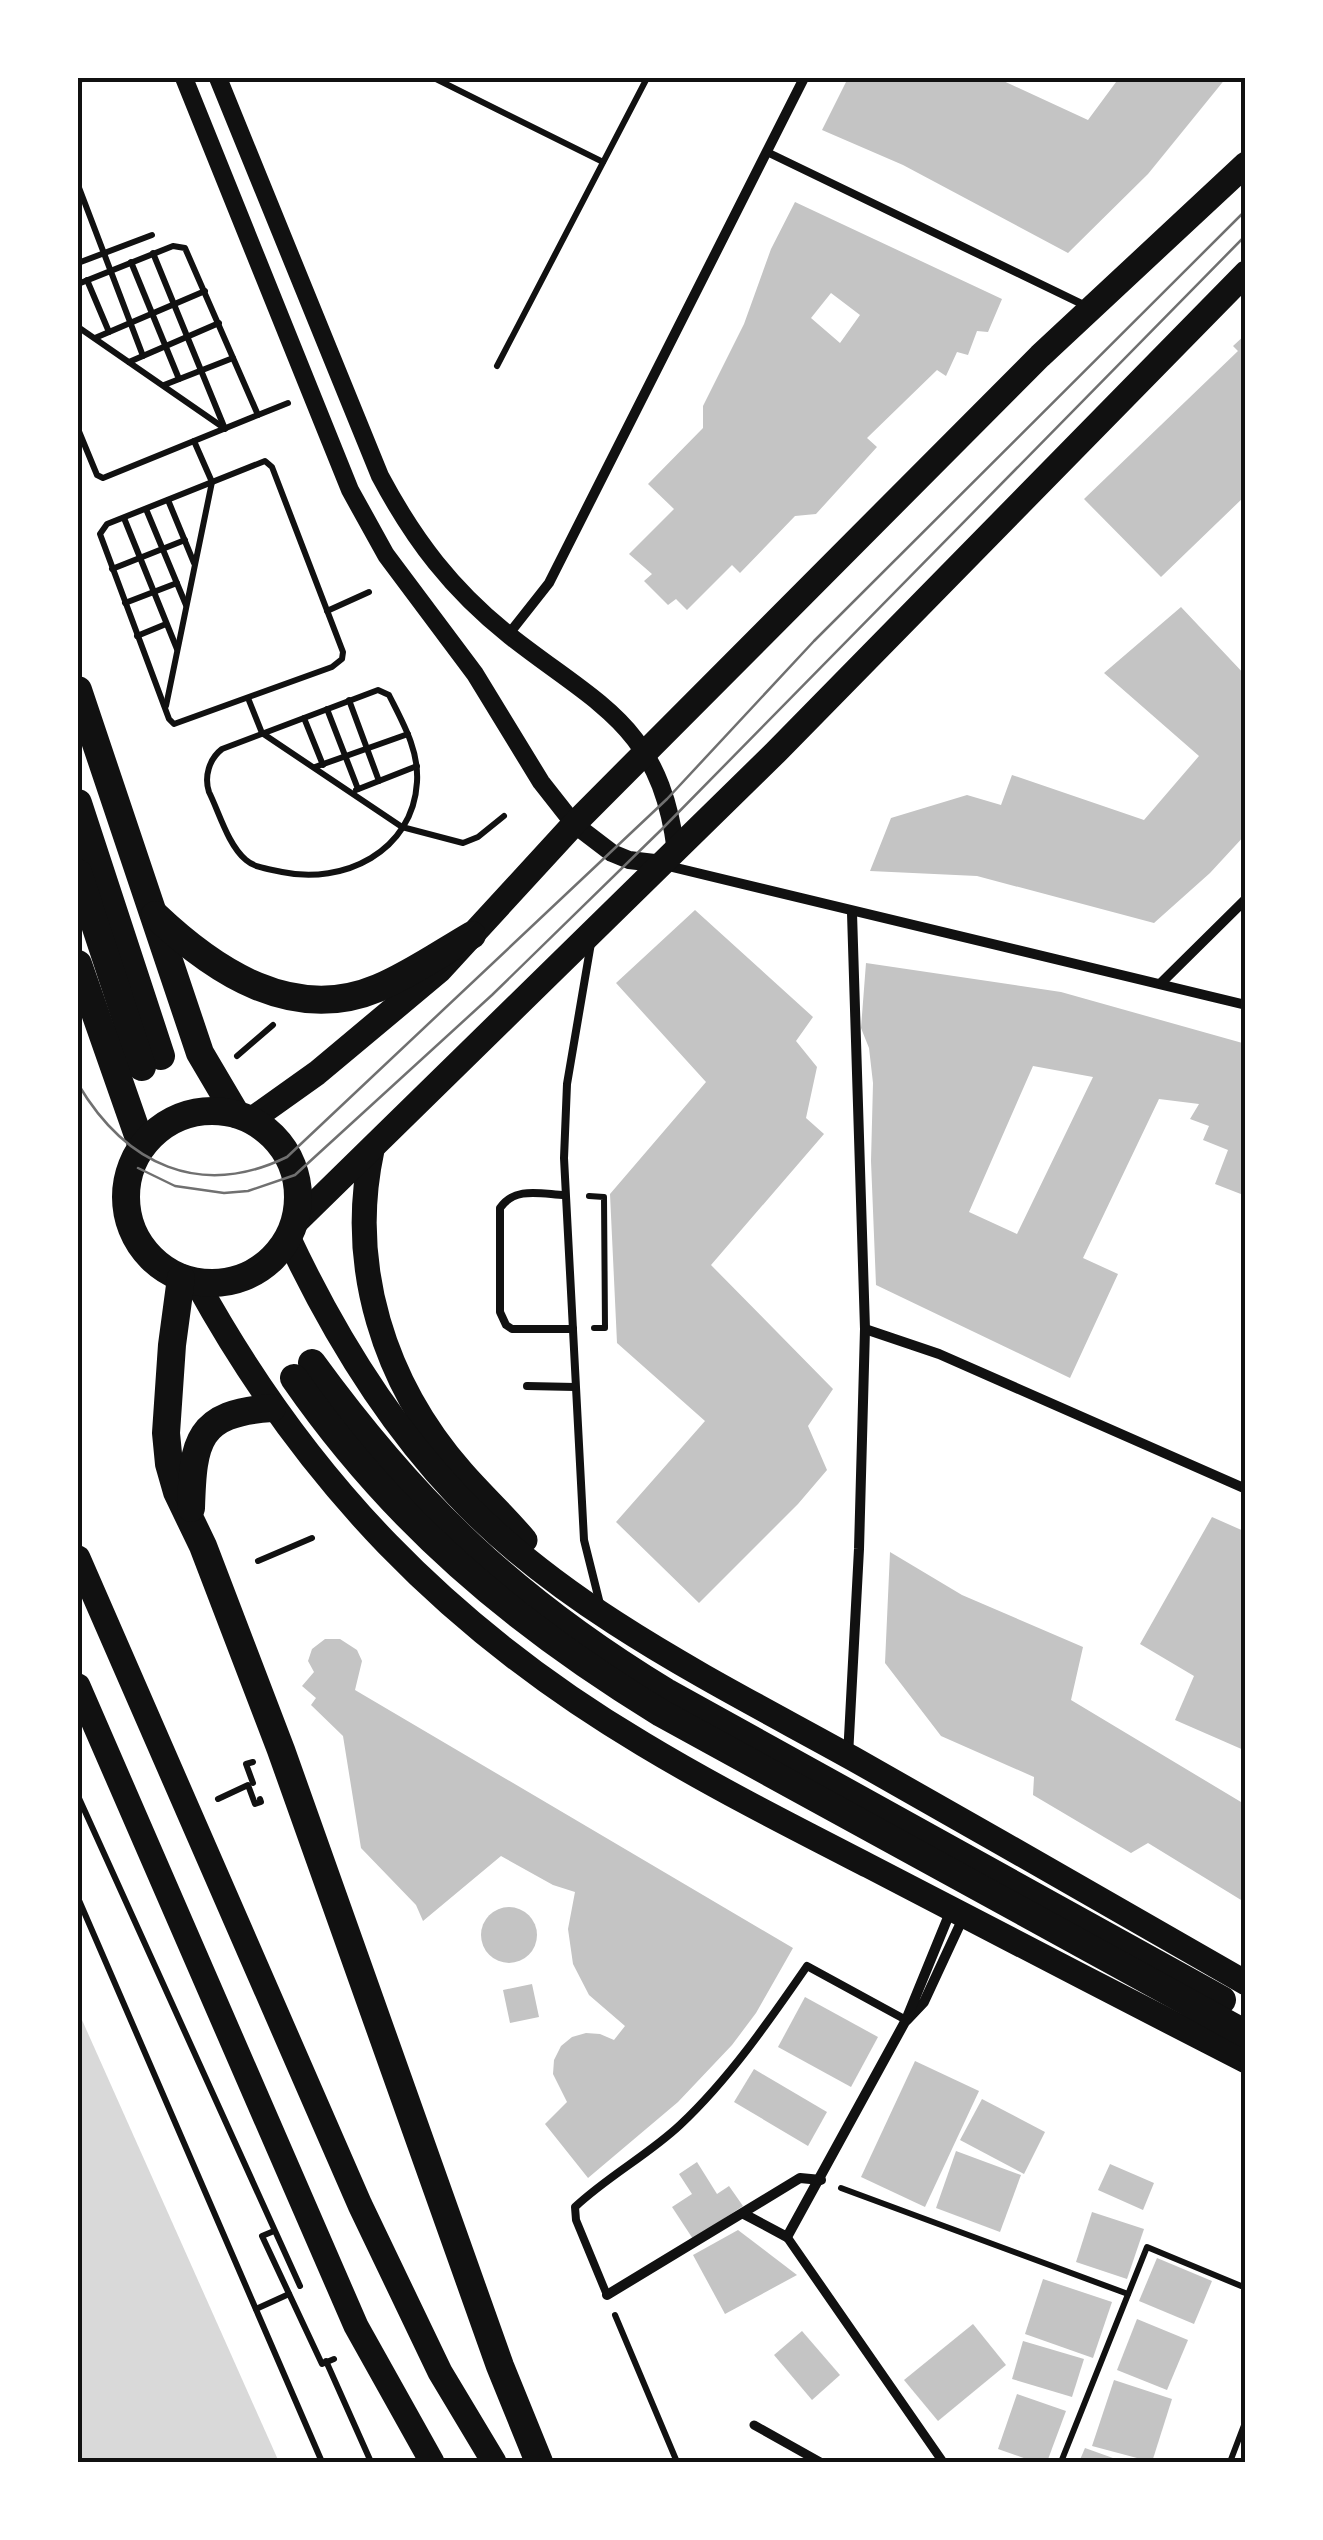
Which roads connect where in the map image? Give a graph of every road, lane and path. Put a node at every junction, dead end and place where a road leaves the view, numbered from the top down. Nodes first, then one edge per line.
1 (81, 78) edge
2 (184, 78) edge
3 (218, 78) edge
4 (434, 78) edge
5 (648, 78) edge
6 (804, 78) edge
7 (78, 84) edge
8 (767, 152) junction
9 (603, 162) junction
10 (1246, 164) edge
11 (78, 185) edge
12 (152, 235) dead end
13 (103, 253) junction
14 (153, 254) junction
15 (131, 262) junction
16 (78, 263) edge
17 (110, 271) junction
18 (1246, 273) edge
19 (87, 280) junction
20 (78, 284) edge
21 (205, 290) junction
22 (174, 304) junction
23 (1092, 309) junction
24 (152, 313) junction
25 (130, 323) junction
26 (219, 323) junction
27 (78, 327) edge
28 (109, 332) junction
29 (187, 337) junction
30 (94, 338) junction
31 (166, 346) junction
32 (143, 356) junction
33 (233, 358) junction
34 (128, 362) junction
35 (497, 366) dead end
36 (201, 370) junction
37 (179, 379) junction
38 (162, 386) junction
39 (278, 407) dead end
40 (258, 415) junction
41 (225, 429) junction
42 (78, 430) edge
43 (194, 441) junction
44 (212, 482) junction
45 (168, 500) junction
46 (146, 509) junction
47 (124, 518) junction
48 (185, 540) junction
49 (162, 549) junction
50 (140, 558) junction
51 (195, 564) junction
52 (112, 569) junction
53 (177, 583) junction
54 (154, 592) junction
55 (369, 592) dead end
56 (125, 603) junction
57 (186, 606) junction
58 (327, 610) junction
59 (166, 624) junction
60 (508, 635) junction
61 (137, 636) junction
62 (178, 650) junction
63 (78, 690) edge
64 (248, 698) junction
65 (349, 700) junction
66 (165, 709) junction
67 (327, 709) junction
68 (304, 718) junction
69 (262, 733) junction
70 (408, 734) junction
71 (368, 749) junction
72 (646, 752) junction
73 (345, 756) junction
74 (323, 764) junction
75 (417, 766) junction
76 (314, 768) junction
77 (380, 781) junction
78 (354, 791) junction
79 (78, 803) edge
80 (504, 816) dead end
81 (574, 824) junction
82 (402, 827) junction
83 (669, 858) junction
84 (78, 873) edge
85 (1246, 899) edge
86 (152, 912) junction
87 (852, 912) junction
88 (593, 931) junction
89 (472, 934) junction
90 (78, 964) edge
91 (1161, 983) junction
92 (1246, 1005) edge
93 (278, 1020) dead end
94 (236, 1057) dead end
95 (243, 1116) junction
96 (142, 1144) junction
97 (372, 1150) junction
98 (564, 1195) junction
99 (291, 1231) junction
100 (189, 1280) junction
101 (573, 1329) junction
102 (865, 1330) junction
103 (527, 1386) dead end
104 (575, 1387) junction
105 (272, 1408) junction
106 (1246, 1489) edge
107 (191, 1520) junction
108 (312, 1538) dead end
109 (78, 1558) edge
110 (258, 1561) dead end
111 (554, 1579) junction
112 (604, 1613) junction
113 (78, 1686) edge
114 (848, 1756) junction
115 (258, 1759) dead end
116 (78, 1796) edge
117 (212, 1801) dead end
118 (78, 1898) edge
119 (958, 1912) junction
120 (1246, 1984) edge
121 (1246, 2013) edge
122 (906, 2020) junction
123 (1246, 2034) edge
124 (1246, 2061) edge
125 (821, 2180) junction
126 (744, 2214) junction
127 (274, 2231) junction
128 (788, 2237) junction
129 (1246, 2288) edge
130 (289, 2294) junction
131 (1128, 2294) junction
132 (607, 2296) junction
133 (308, 2303) dead end
134 (256, 2309) junction
135 (1246, 2420) edge
136 (754, 2425) dead end
137 (322, 2462) edge
138 (371, 2462) edge
139 (432, 2462) edge
140 (494, 2462) edge
141 (539, 2462) edge
142 (677, 2462) edge
143 (820, 2462) edge
144 (942, 2462) edge
145 (1062, 2462) edge
146 (1230, 2462) edge

1 - 7 path
2 - 81 street
3 - 60 street
4 - 9 path
5 - 9 path
6 - 8 street
8 - 23 lane
8 - 60 street
9 - 35 path
10 - 23 main road
11 - 13 path
12 - 13 path
13 - 16 path
13 - 17 path
14 - 15 path
14 - 21 path
14 - 22 path
15 - 17 path
15 - 24 path
17 - 19 path
17 - 25 path
18 - 83 main road
19 - 20 path
19 - 28 path
21 - 22 path
21 - 26 path
22 - 24 path
22 - 29 path
23 - 72 main road
24 - 25 path
24 - 31 path
25 - 28 path
25 - 32 path
26 - 29 path
26 - 33 path
27 - 30 path
28 - 30 path
29 - 31 path
29 - 36 path
30 - 34 path
31 - 32 path
31 - 37 path
32 - 34 path
33 - 36 path
33 - 40 path
34 - 38 path
36 - 37 path
36 - 41 path
37 - 38 path
38 - 41 path
39 - 40 path
40 - 41 path
41 - 43 path
42 - 43 path
43 - 44 path
44 - 45 path
44 - 51 path
44 - 58 path
45 - 46 path
45 - 48 path
46 - 47 path
46 - 49 path
47 - 50 path
47 - 52 path
48 - 49 path
48 - 51 path
49 - 50 path
49 - 53 path
50 - 52 path
50 - 54 path
51 - 57 path
52 - 56 path
53 - 54 path
53 - 57 path
54 - 56 path
54 - 59 path
55 - 58 path
56 - 61 path
57 - 62 path
58 - 64 path
59 - 61 path
59 - 62 path
60 - 72 street
61 - 66 path
62 - 66 path
63 - 86 highway
64 - 66 path
64 - 69 path
65 - 67 path
65 - 70 path
65 - 71 path
67 - 68 path
67 - 73 path
68 - 69 path
68 - 74 path
69 - 76 path
69 - 82 path
70 - 71 path
70 - 75 path
71 - 73 path
71 - 77 path
72 - 81 main road
72 - 83 street
73 - 74 path
73 - 78 path
74 - 76 path
75 - 77 path
75 - 82 path
76 - 78 path
77 - 78 path
78 - 82 path
79 - 84 highway
80 - 82 path
81 - 83 street
81 - 89 main road
83 - 87 street
83 - 88 main road
85 - 91 street
86 - 89 highway
86 - 95 highway
87 - 91 street
87 - 102 street
88 - 97 main road
88 - 98 lane
89 - 95 main road
90 - 96 highway
91 - 92 street
93 - 94 path
95 - 96 highway
95 - 99 highway
96 - 100 highway
97 - 99 main road
97 - 111 main road
98 - 101 lane
98 - 101 path
98 - 101 lane
99 - 100 highway
99 - 111 main road
100 - 105 main road
100 - 107 highway
101 - 104 lane
102 - 106 street
102 - 114 street
103 - 104 lane
104 - 112 lane
105 - 107 highway
105 - 119 main road
107 - 141 highway
108 - 110 path
109 - 140 main road
111 - 112 main road
112 - 114 main road
113 - 139 main road
114 - 120 main road
115 - 117 path
116 - 127 path
118 - 134 path
119 - 122 street
119 - 124 main road
121 - 123 highway
122 - 125 street
122 - 132 lane
125 - 126 street
125 - 128 street
125 - 131 path
126 - 128 street
126 - 132 street
127 - 130 path
127 - 133 path
128 - 144 street
129 - 131 path
130 - 134 path
130 - 138 path
131 - 145 path
132 - 142 path
134 - 137 path
135 - 146 path
136 - 143 street

